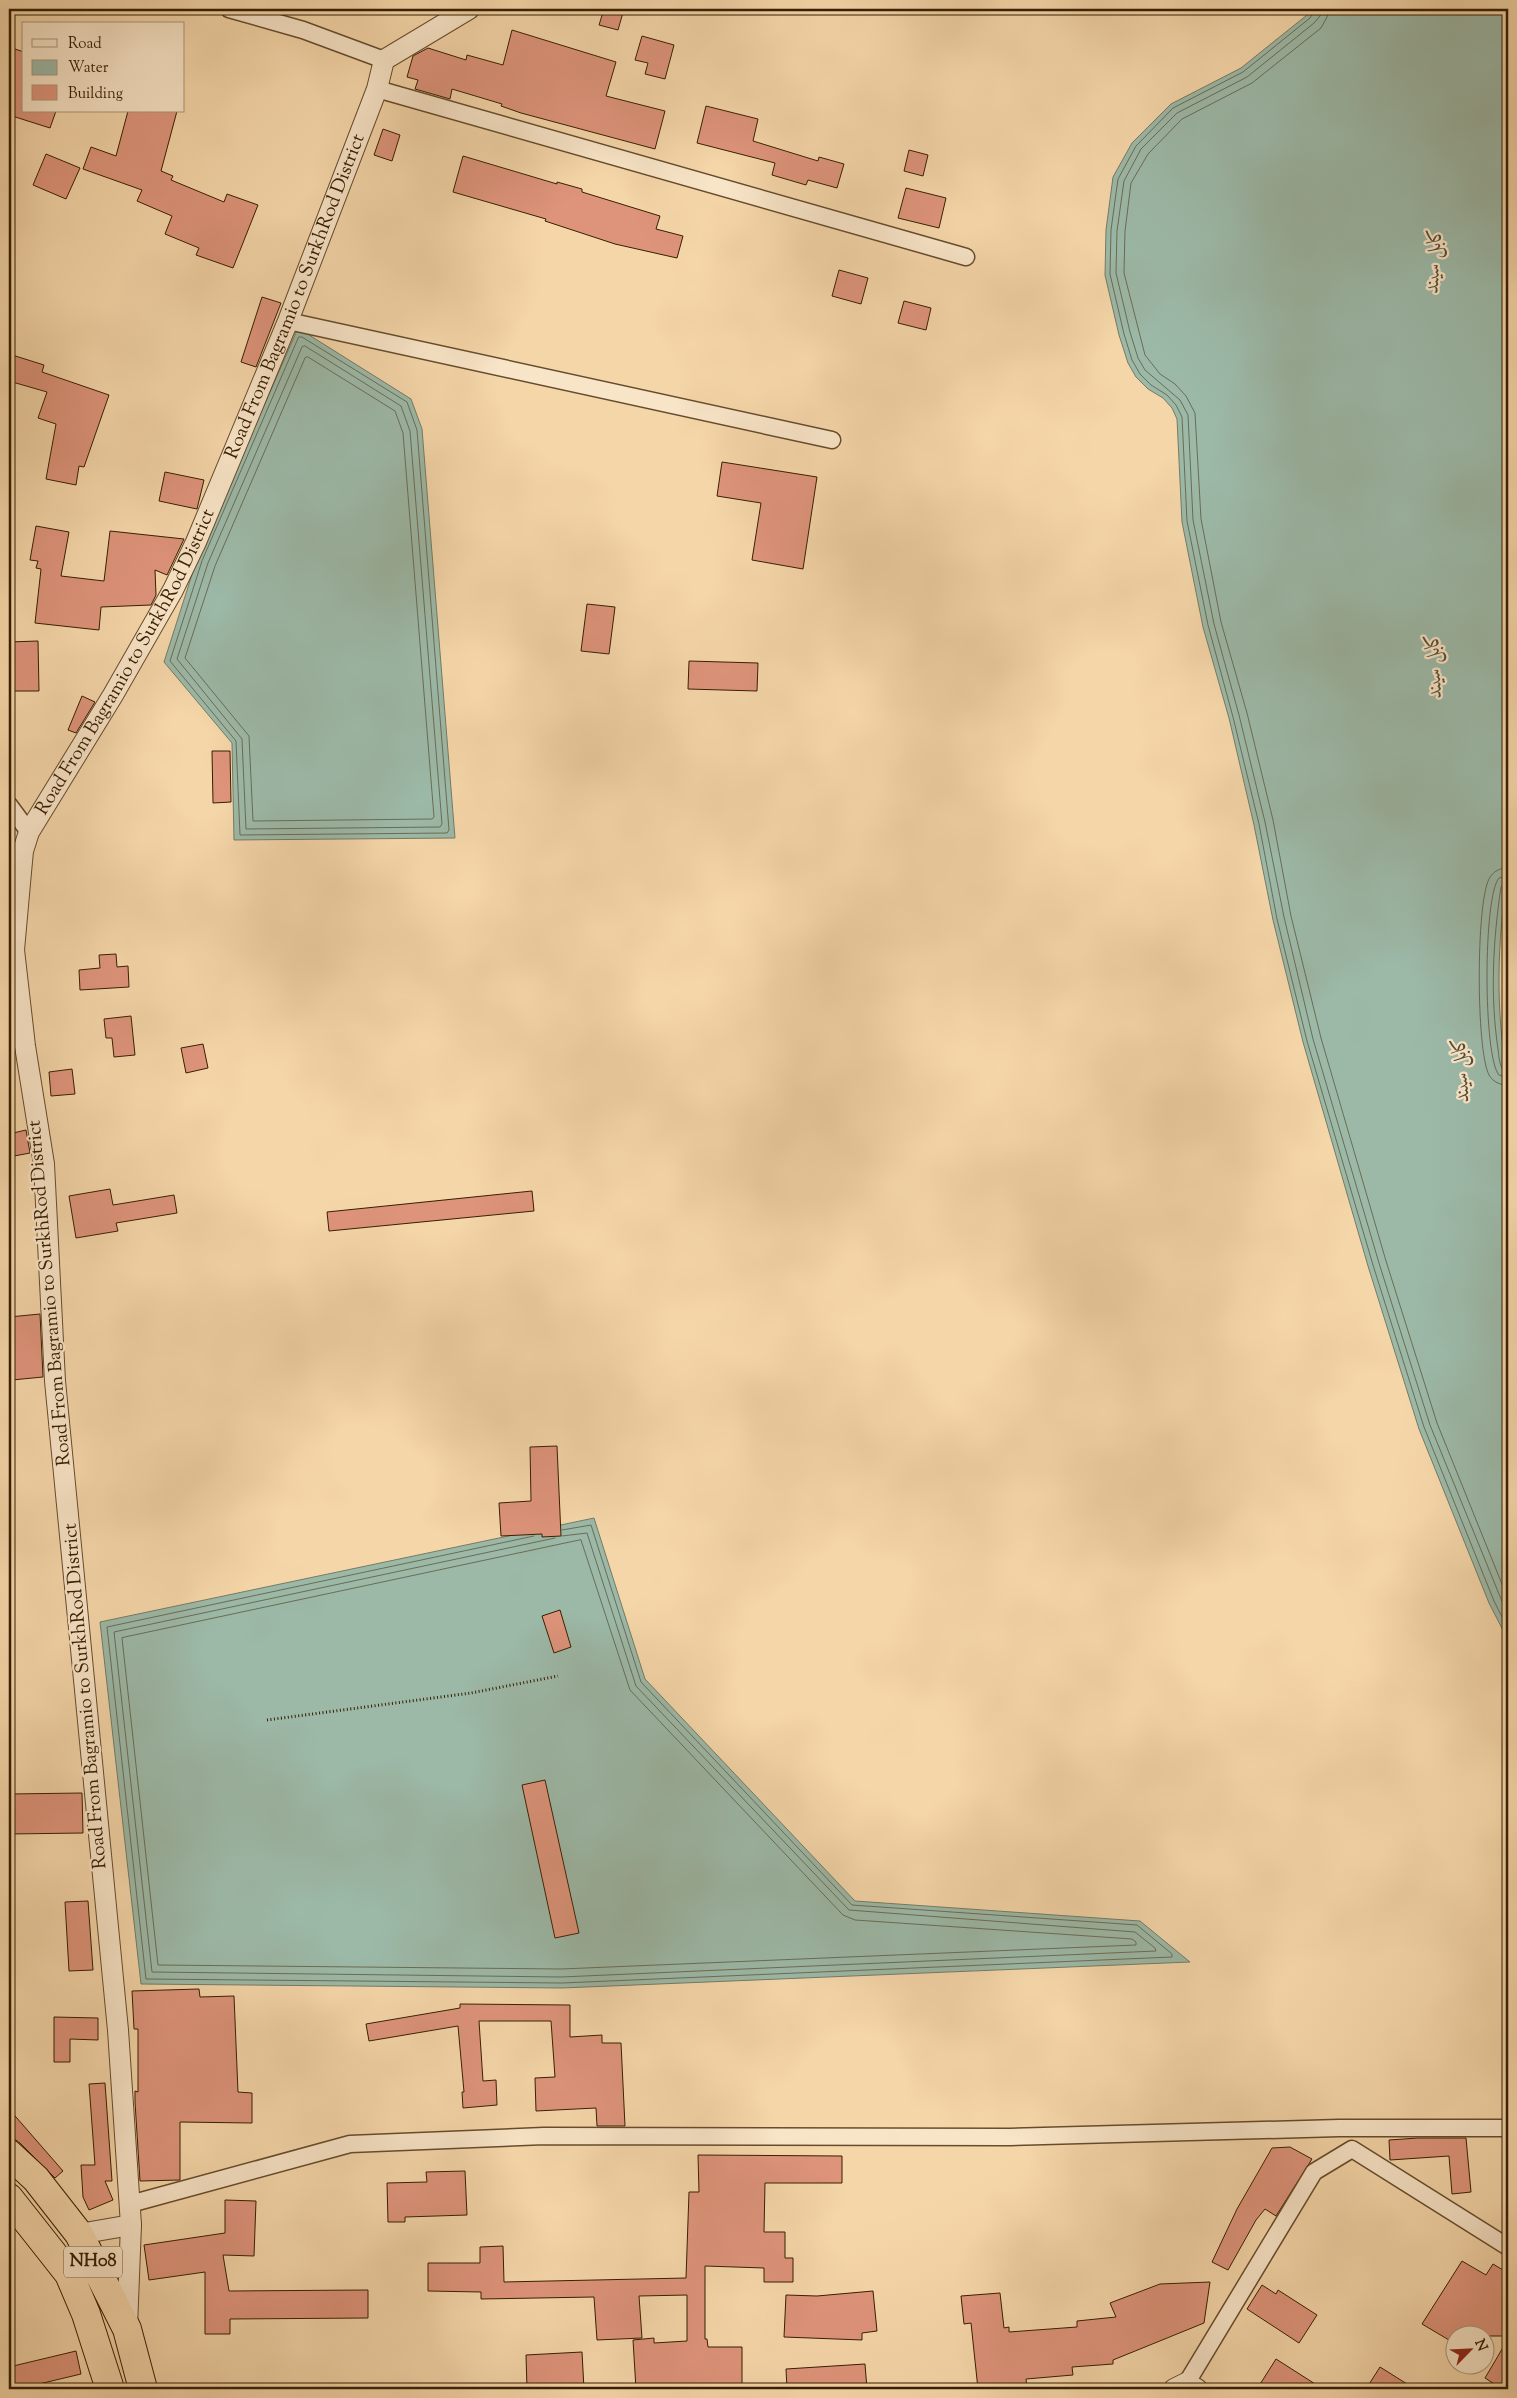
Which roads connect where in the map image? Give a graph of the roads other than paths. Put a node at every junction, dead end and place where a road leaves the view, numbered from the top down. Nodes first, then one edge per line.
1 (230, 9) edge
2 (469, 9) edge
3 (384, 60) junction
4 (377, 89) junction
5 (966, 257) dead end
6 (288, 321) junction
7 (832, 440) dead end
8 (9, 805) edge
9 (29, 832) junction
10 (1508, 2128) edge
11 (9, 2154) edge
12 (9, 2198) edge
13 (130, 2204) junction
14 (131, 2225) junction
15 (79, 2234) junction
16 (1508, 2247) edge
17 (127, 2329) junction
18 (1185, 2388) edge
19 (110, 2389) edge
20 (143, 2389) edge

1 - 3 street
2 - 3 street
3 - 4 street, Road From Bagramio to SurkhRod District
4 - 5 street
4 - 6 street, Road From Bagramio to SurkhRod District
6 - 7 street
6 - 9 street, Road From Bagramio to SurkhRod District
8 - 9 street
9 - 13 street, Road From Bagramio to SurkhRod District
10 - 13 street
11 - 15 highway, NH08
12 - 19 highway, NH08
13 - 14 street, Road From Bagramio to SurkhRod District
14 - 15 street
14 - 17 street, Road From Bagramio to SurkhRod District
15 - 17 highway, NH08
16 - 18 street
17 - 20 highway, NH08

